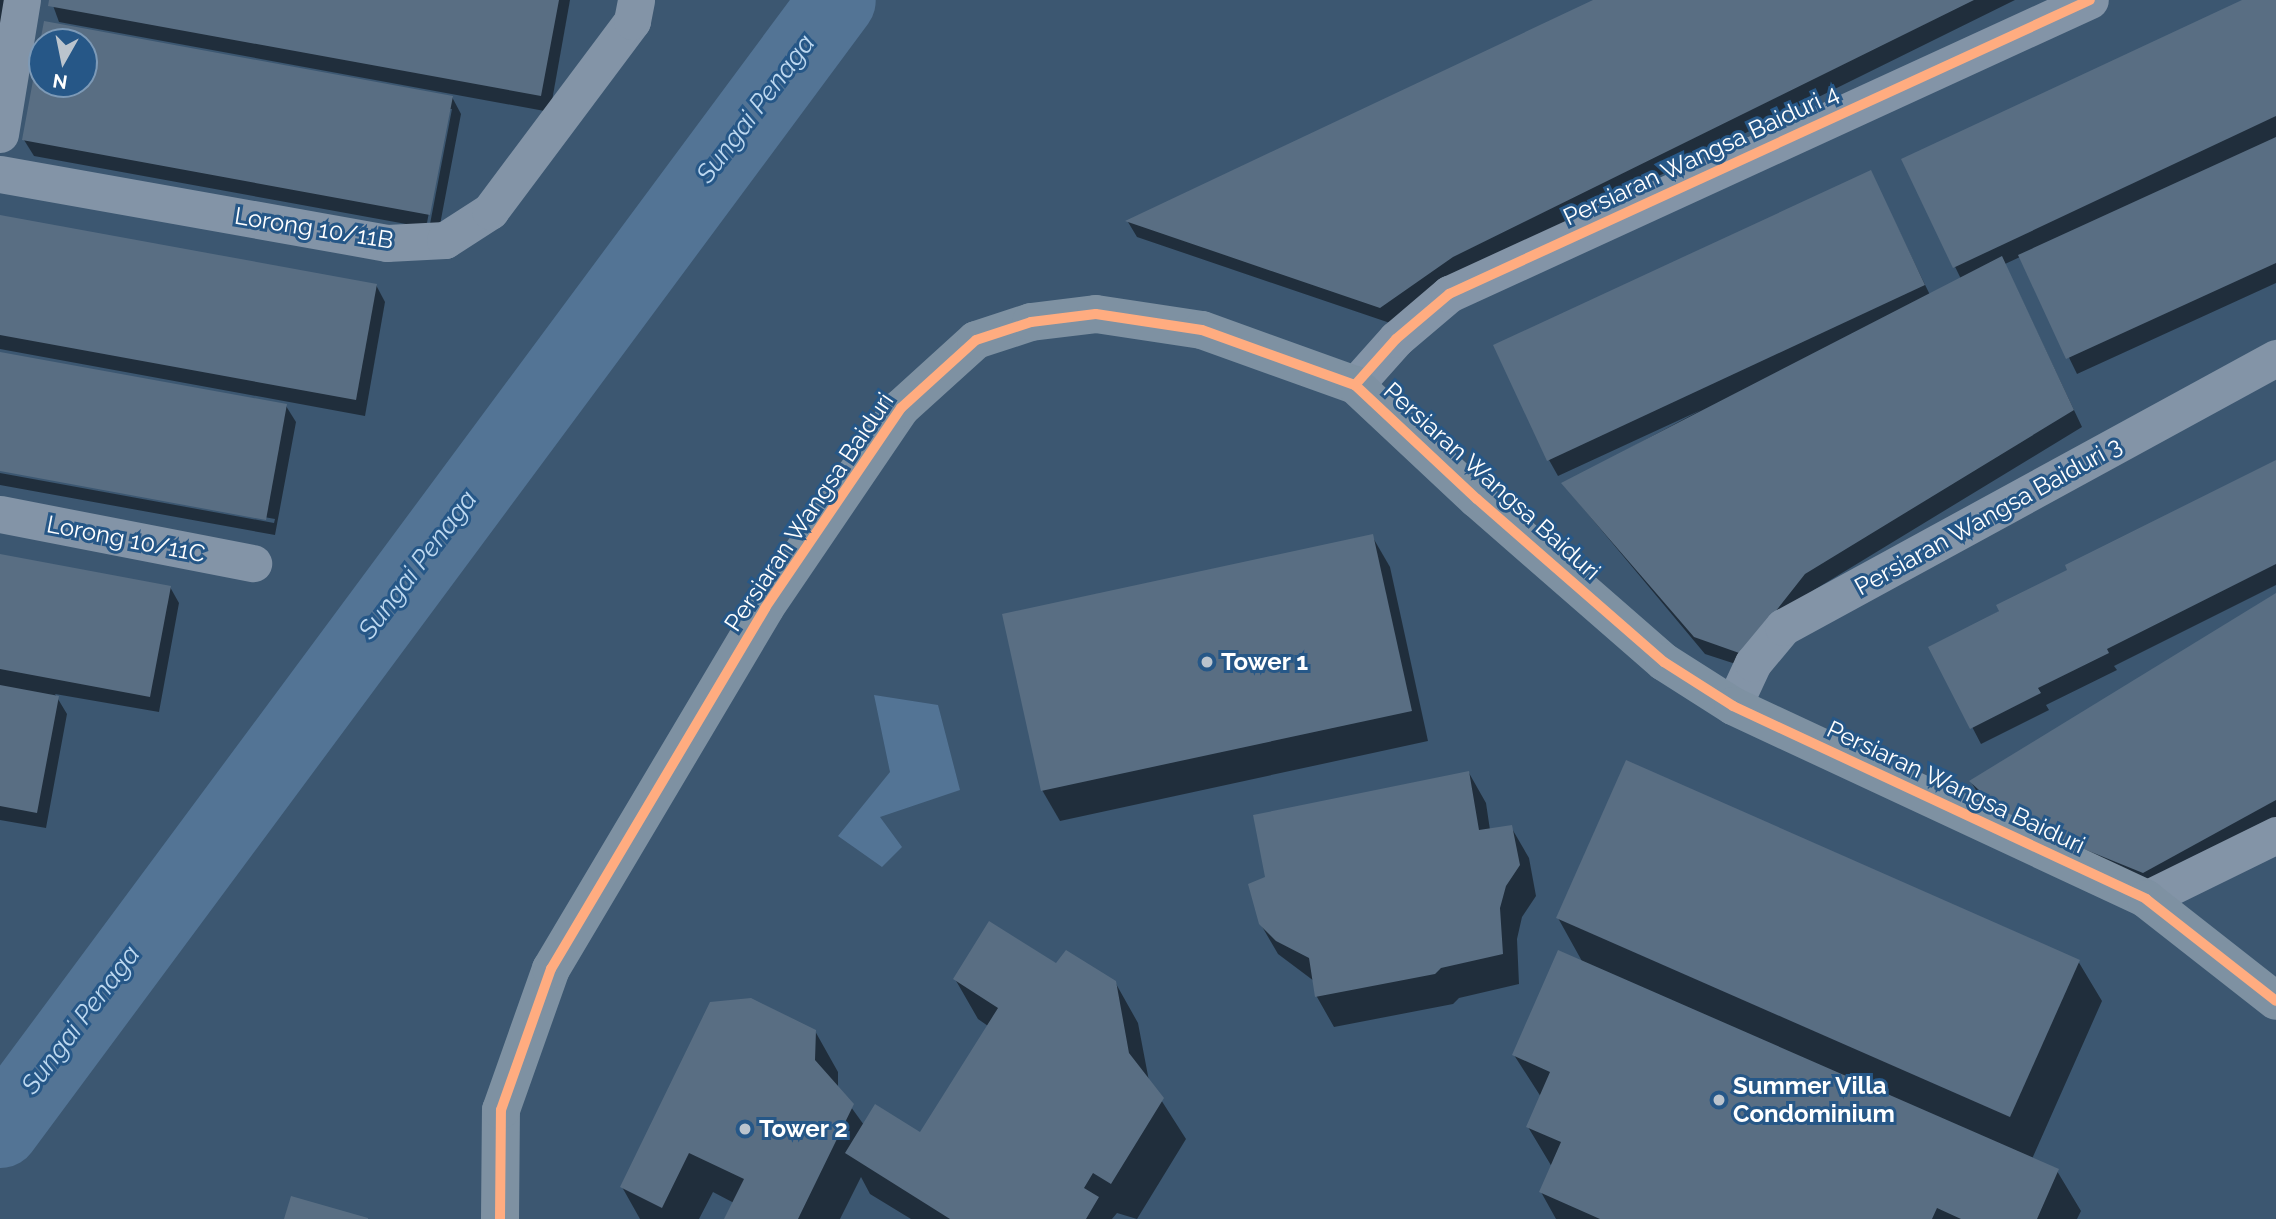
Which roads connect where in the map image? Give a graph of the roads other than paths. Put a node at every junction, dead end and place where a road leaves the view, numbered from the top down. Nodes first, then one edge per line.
1 (22, 0) edge
2 (636, 0) edge
3 (2090, 0) edge
4 (0, 134) edge
5 (0, 174) edge
6 (2276, 358) edge
7 (1355, 385) junction
8 (0, 514) edge
9 (253, 563) dead end
10 (1733, 706) junction
11 (2276, 835) edge
12 (2147, 899) junction
13 (2276, 1001) edge
14 (500, 1219) edge

1 - 4 street
2 - 5 street, Lorong 10/11B
3 - 7 street, Persiaran Wangsa Baiduri 4
6 - 10 street, Persiaran Wangsa Baiduri 3
7 - 10 street, Persiaran Wangsa Baiduri
7 - 14 street, Persiaran Wangsa Baiduri
8 - 9 street, Lorong 10/11C
10 - 12 street, Persiaran Wangsa Baiduri
11 - 12 street
12 - 13 street, Persiaran Wangsa Baiduri

